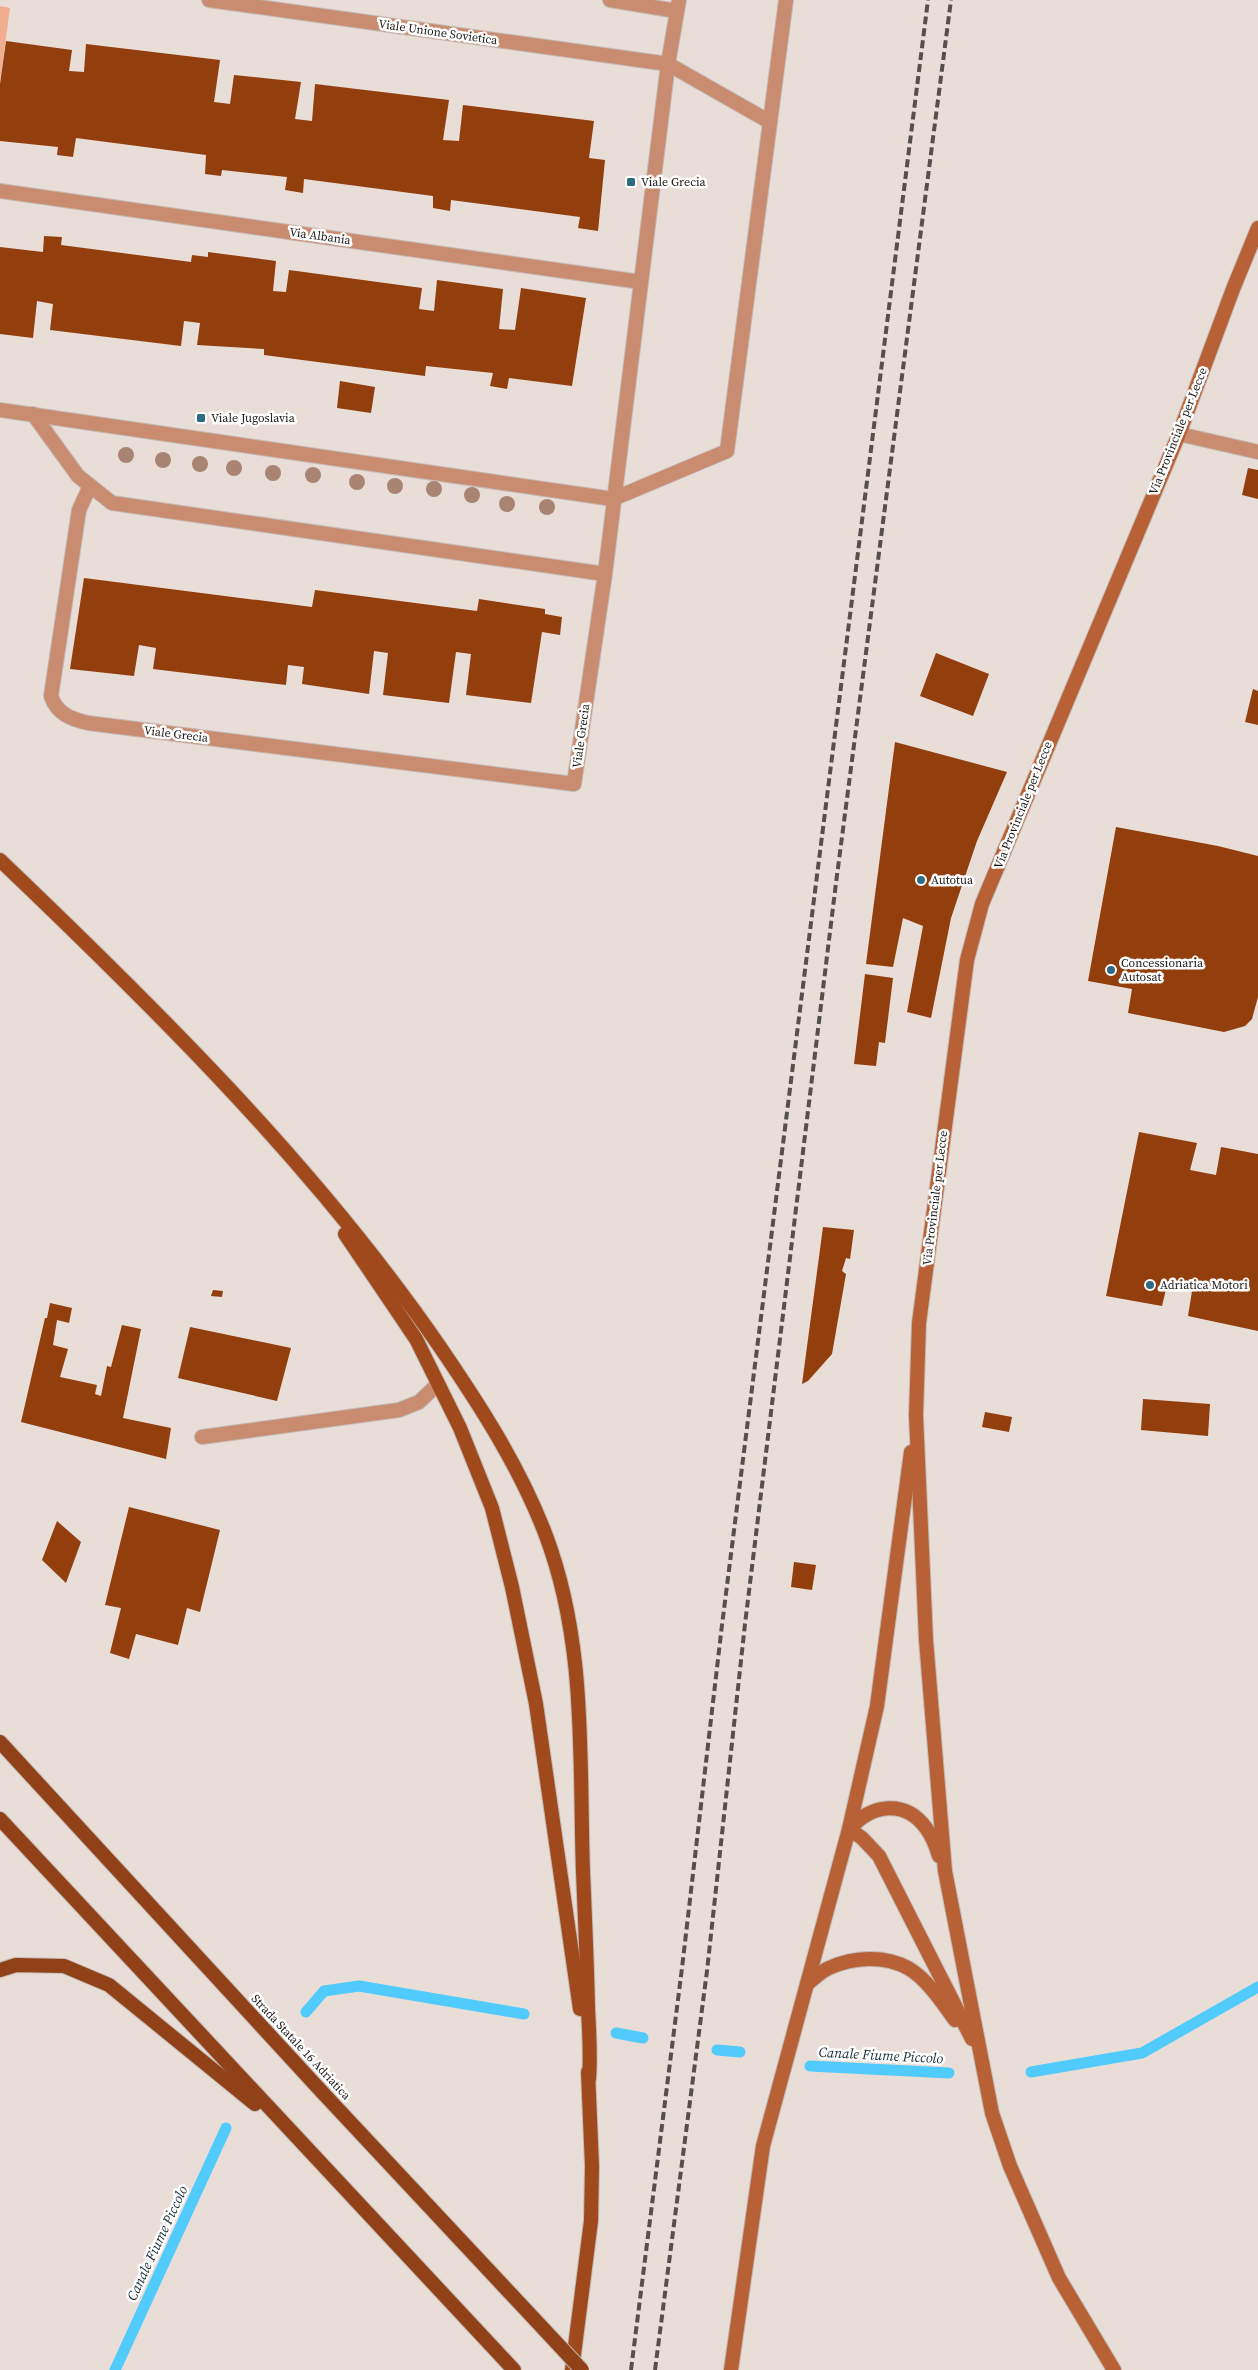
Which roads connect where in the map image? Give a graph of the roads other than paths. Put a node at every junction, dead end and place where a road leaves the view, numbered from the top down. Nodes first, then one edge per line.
1 (208, 0) edge
2 (610, 0) edge
3 (786, 0) edge
4 (678, 5) edge
5 (668, 64) junction
6 (770, 122) junction
7 (0, 191) edge
8 (1258, 228) edge
9 (641, 282) junction
10 (0, 410) edge
11 (33, 414) junction
12 (1179, 434) junction
13 (1258, 452) edge
14 (90, 486) junction
15 (613, 499) junction
16 (604, 574) junction
17 (0, 860) edge
18 (298, 1168) junction
19 (438, 1384) junction
20 (916, 1415) junction
21 (202, 1437) dead end
22 (0, 1742) edge
23 (0, 1819) edge
24 (849, 1829) junction
25 (945, 1870) junction
26 (0, 1970) edge
27 (807, 1984) junction
28 (981, 2058) junction
29 (589, 2079) junction
30 (296, 2138) junction
31 (514, 2370) edge
32 (572, 2370) edge
33 (582, 2370) edge
34 (731, 2370) edge
35 (1114, 2370) edge

1 - 5 street, Viale Unione Sovietica
2 - 4 street
3 - 6 street
4 - 5 street, Viale Grecia
5 - 6 street
5 - 9 street, Viale Grecia
6 - 15 street
7 - 9 street, Via Albania
8 - 12 main road, Via Provinciale per Lecce
9 - 15 street, Viale Grecia
10 - 11 street
11 - 14 street
11 - 15 street
12 - 13 street
12 - 20 main road, Via Provinciale per Lecce
14 - 16 street
14 - 16 street, Viale Grecia
15 - 16 street, Viale Grecia
17 - 18 main road
18 - 19 main road
18 - 29 main road
19 - 21 street
19 - 29 main road
20 - 24 main road
20 - 25 main road
22 - 33 highway, Strada Statale 16 Adriatica, bridge
23 - 30 highway
24 - 25 main road
24 - 27 main road
24 - 28 main road
25 - 28 main road
26 - 30 highway
27 - 28 main road
27 - 34 main road
28 - 35 main road
29 - 32 main road
30 - 31 highway

